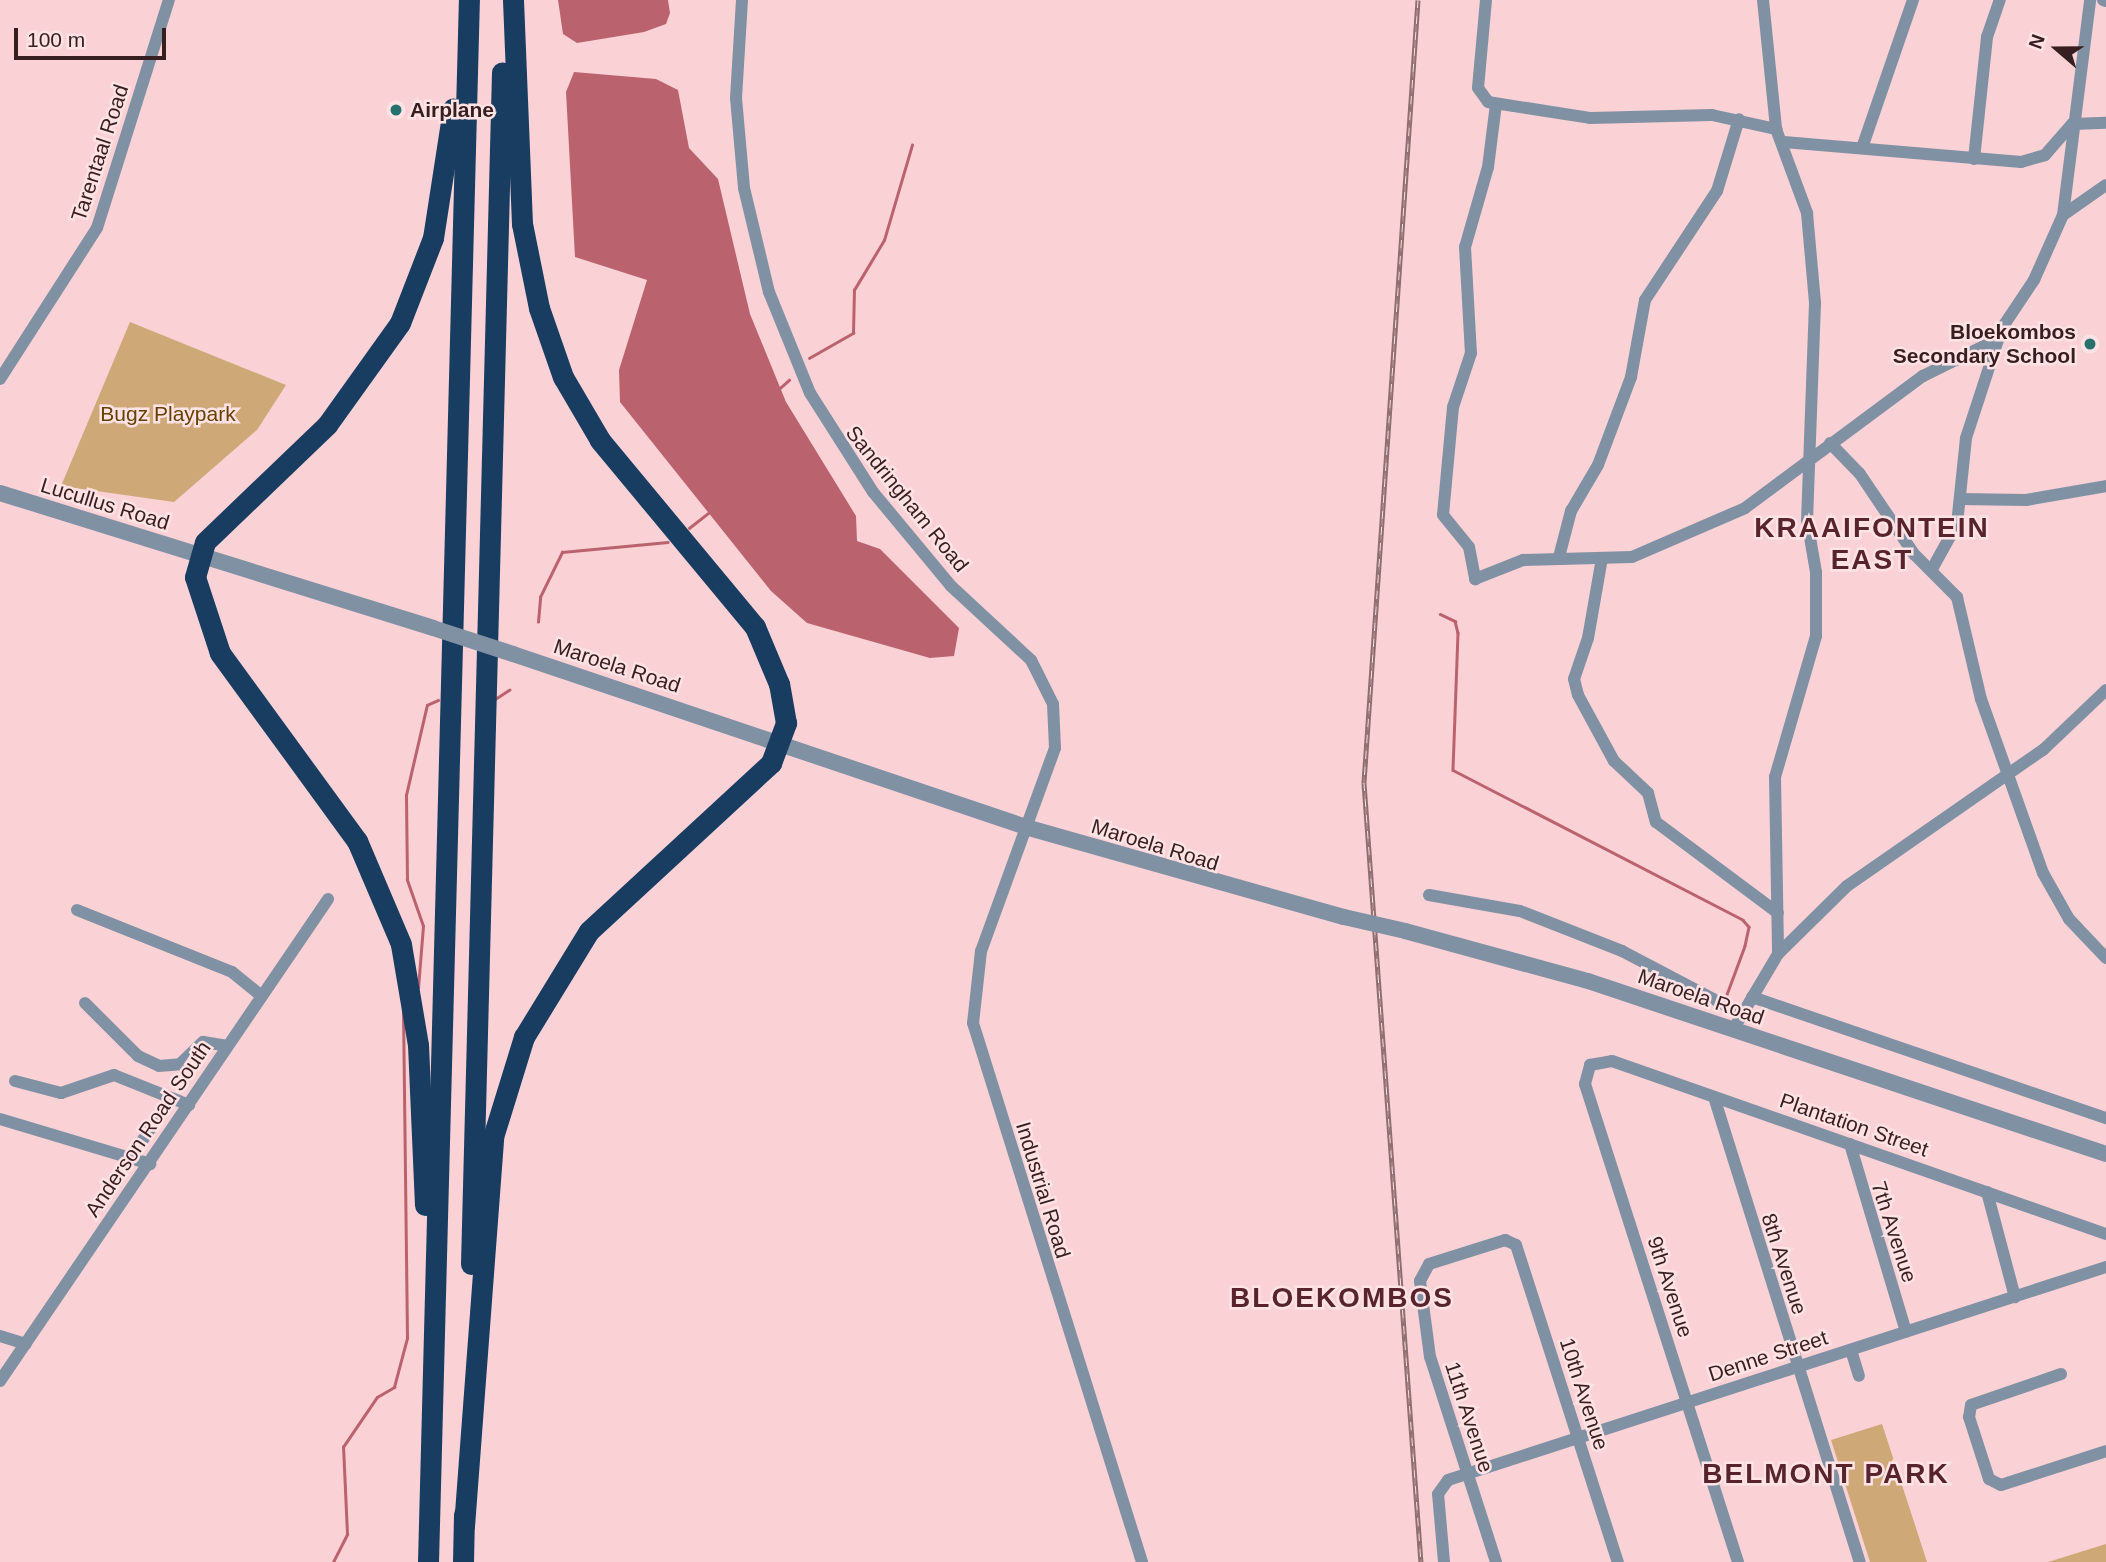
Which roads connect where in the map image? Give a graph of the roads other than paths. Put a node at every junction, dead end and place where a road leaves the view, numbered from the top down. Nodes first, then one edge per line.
1 (169, 0) edge
2 (459, 0) edge
3 (469, 0) edge
4 (504, 0) edge
5 (513, 0) edge
6 (742, 0) edge
7 (1486, 0) edge
8 (1763, 0) edge
9 (1913, 0) edge
10 (2000, 0) edge
11 (2090, 0) edge
12 (1496, 104) junction
13 (1739, 119) junction
14 (2072, 124) junction
15 (2106, 124) edge
16 (1776, 130) junction
17 (1784, 142) junction
18 (1862, 148) junction
19 (1974, 159) junction
20 (2106, 185) edge
21 (2063, 215) junction
22 (1998, 339) junction
23 (0, 379) edge
24 (1830, 443) junction
25 (1813, 455) junction
26 (2106, 486) edge
27 (0, 493) edge
28 (1960, 499) junction
29 (197, 555) junction
30 (1559, 557) junction
31 (1602, 558) junction
32 (1933, 569) junction
33 (2106, 690) edge
34 (783, 744) junction
35 (2006, 776) junction
36 (1029, 828) junction
37 (1429, 895) dead end
38 (328, 899) dead end
39 (77, 910) dead end
40 (1779, 913) junction
41 (1778, 954) junction
42 (2106, 958) edge
43 (262, 996) junction
44 (1752, 997) junction
45 (85, 1003) dead end
46 (1742, 1014) junction
47 (1733, 1030) junction
48 (228, 1045) junction
49 (1590, 1065) joint
50 (15, 1081) dead end
51 (1714, 1097) junction
52 (172, 1098) junction
53 (189, 1105) junction
54 (2106, 1118) edge
55 (0, 1119) edge
56 (140, 1144) dead end
57 (1850, 1144) junction
58 (2106, 1154) edge
59 (149, 1164) junction
60 (1987, 1192) junction
61 (2106, 1234) edge
62 (1510, 1241) joint
63 (2106, 1267) edge
64 (2015, 1297) junction
65 (1906, 1332) junction
66 (0, 1336) edge
67 (26, 1344) junction
68 (1851, 1350) junction
69 (1797, 1367) junction
70 (2061, 1374) dead end
71 (1859, 1376) dead end
72 (0, 1381) edge
73 (433, 1382) junction
74 (1686, 1403) junction
75 (1578, 1438) junction
76 (2106, 1451) edge
77 (1467, 1474) junction
78 (464, 1526) junction
79 (428, 1562) edge
80 (463, 1562) edge
81 (1142, 1562) edge
82 (1444, 1562) edge
83 (1496, 1562) edge
84 (1618, 1562) edge
85 (1738, 1562) edge
86 (1860, 1562) edge

1 - 23 street, Tarentaal Road
2 - 29 highway
3 - 73 highway
4 - 78 highway
5 - 34 highway
6 - 36 street, Sandringham Road
7 - 12 street
8 - 16 street
9 - 18 street
10 - 19 street
11 - 14 street
12 - 13 street
12 - 30 street
13 - 16 street
13 - 30 street
14 - 15 street
14 - 19 street
14 - 21 street
16 - 17 street
17 - 18 street
17 - 25 street
18 - 19 street
20 - 21 street
21 - 22 street
22 - 24 street
22 - 28 street
24 - 25 street
24 - 32 street
25 - 31 street
25 - 40 street
26 - 28 street
27 - 29 street, Lucullus Road
28 - 32 street
29 - 34 street, Maroela Road, bridge
29 - 73 highway
30 - 31 street
31 - 40 street
32 - 35 street
33 - 35 street
34 - 36 street, Maroela Road
34 - 78 highway
35 - 41 street
35 - 42 street
36 - 47 street, Maroela Road, bridge
36 - 81 street, Industrial Road
37 - 46 street
38 - 43 street, Anderson Road South
39 - 43 street
40 - 41 street
41 - 44 street
43 - 48 street, Anderson Road South
44 - 46 street
44 - 54 street
45 - 48 street
46 - 47 street
47 - 58 street, Maroela Road
48 - 53 street, Anderson Road South
49 - 51 street, Plantation Street
49 - 74 street, 9th Avenue
50 - 52 street
51 - 57 street, Plantation Street
51 - 69 street, 8th Avenue
52 - 53 street
52 - 56 street
53 - 59 street, Anderson Road South
55 - 59 street
57 - 60 street, Plantation Street
57 - 65 street, 7th Avenue
59 - 67 street, Anderson Road South
60 - 61 street, Plantation Street
60 - 64 street
62 - 75 street, 10th Avenue
62 - 77 street, 11th Avenue
63 - 64 street, Denne Street
64 - 65 street, Denne Street
65 - 68 street, Denne Street
66 - 67 street
67 - 72 street, Anderson Road South
68 - 69 street, Denne Street
68 - 71 street
69 - 74 street, Denne Street
69 - 86 street, 8th Avenue
70 - 76 street
73 - 79 highway
74 - 75 street, Denne Street
74 - 85 street, 9th Avenue
75 - 77 street, Denne Street
75 - 84 street, 10th Avenue
77 - 82 street, Denne Street
77 - 83 street, 11th Avenue
78 - 80 highway

